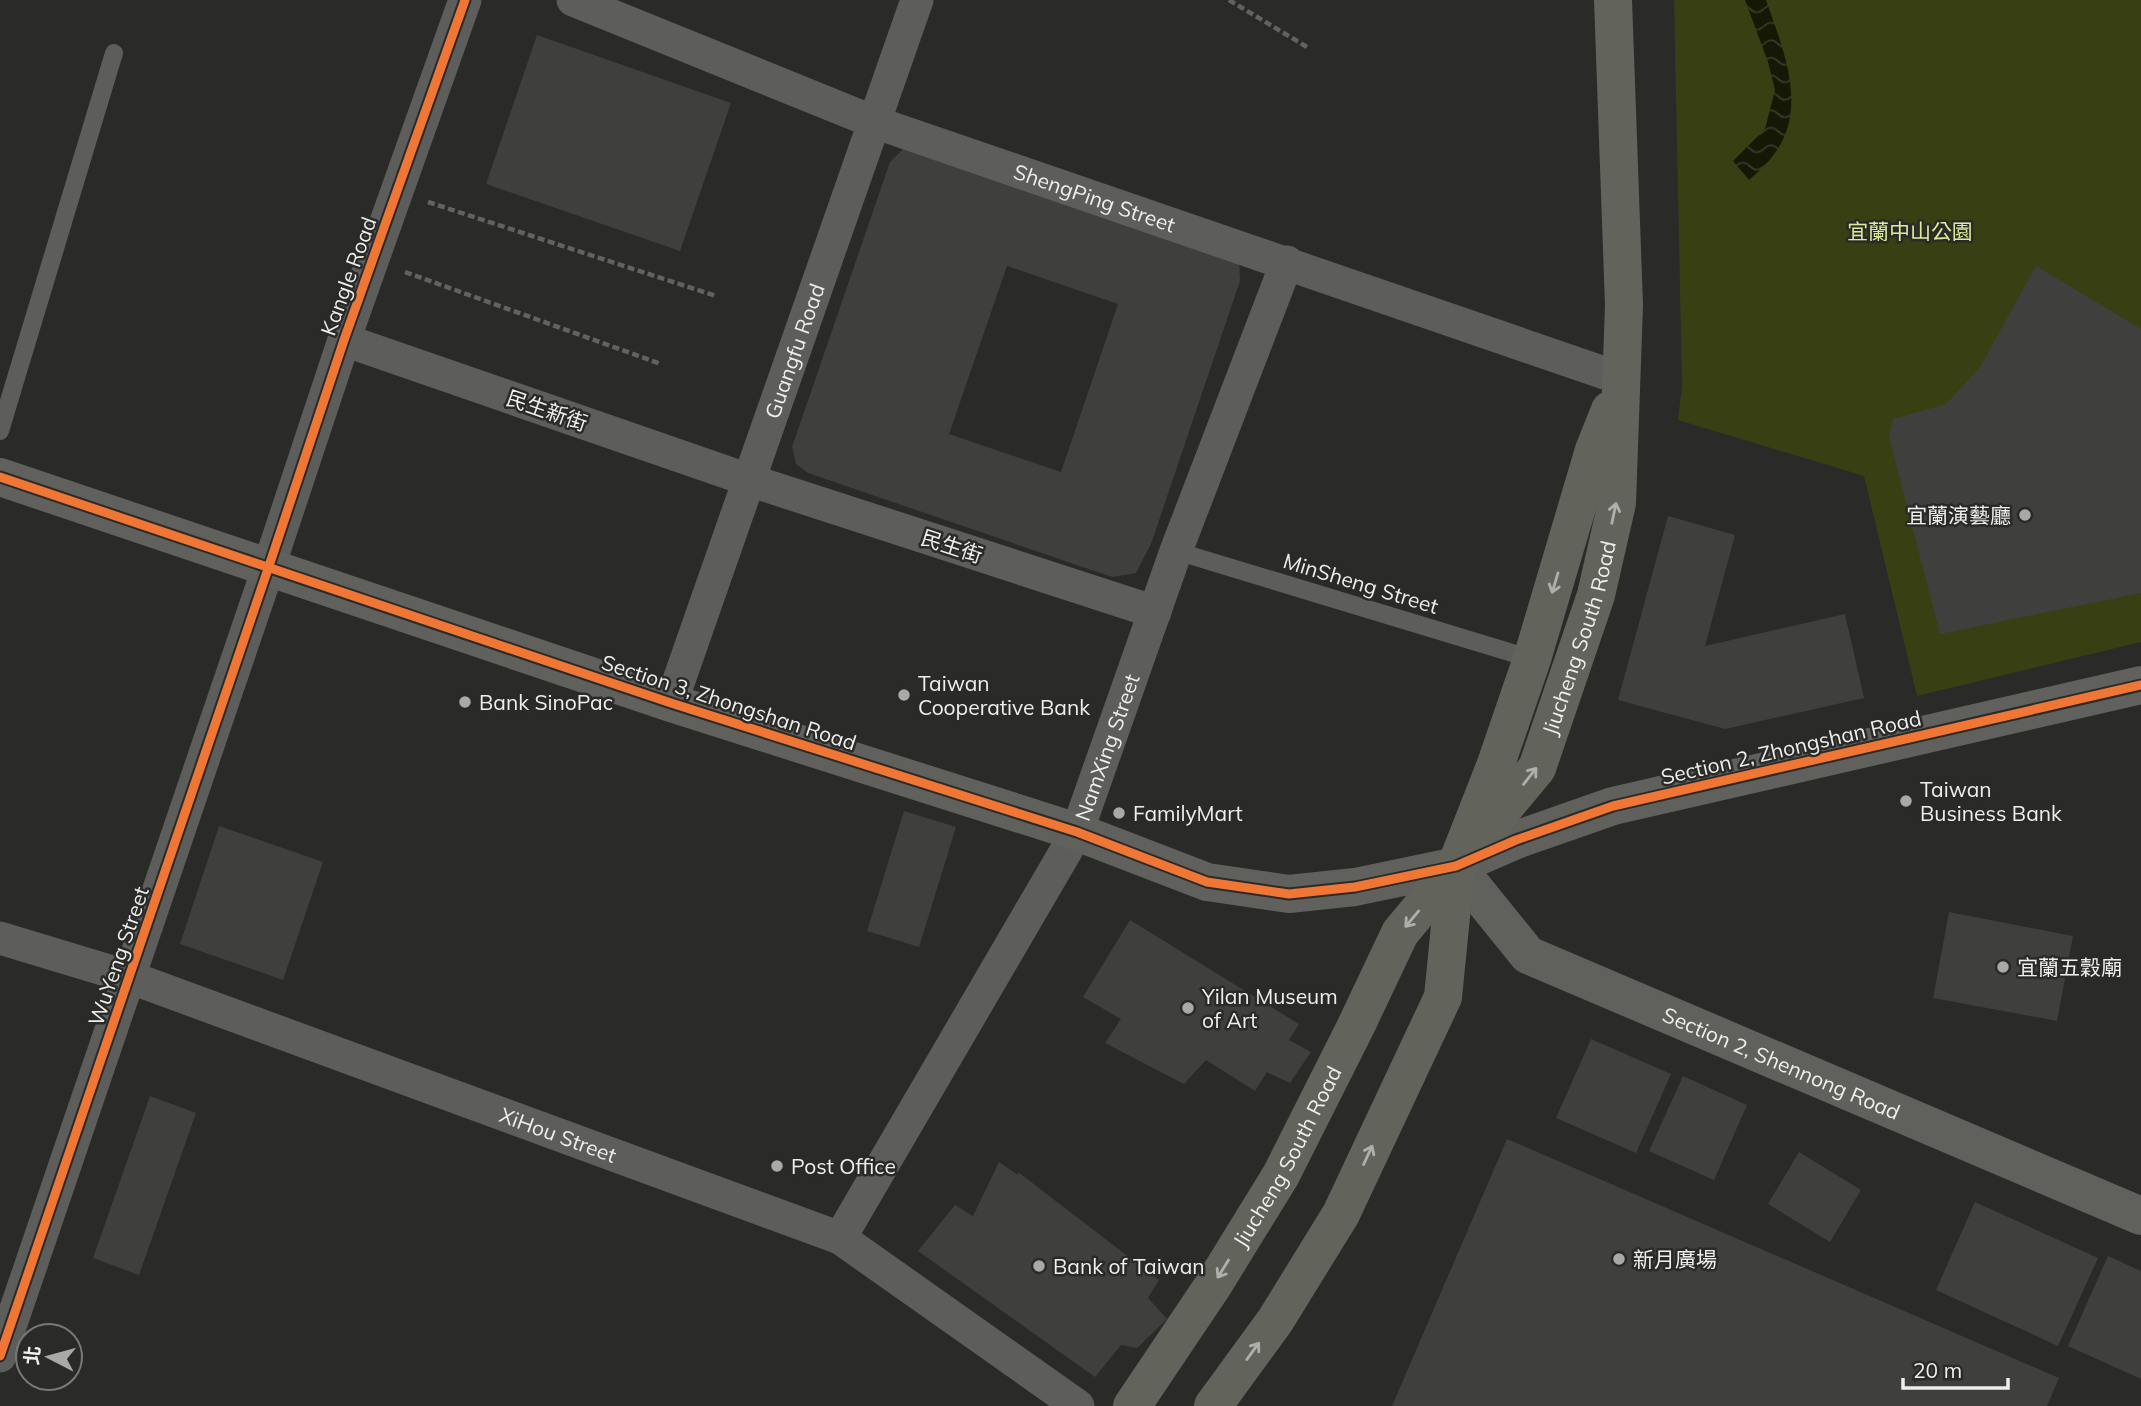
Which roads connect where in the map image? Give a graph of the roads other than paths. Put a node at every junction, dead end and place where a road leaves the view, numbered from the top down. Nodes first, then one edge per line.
1 (466, 0) edge
2 (573, 0) edge
3 (917, 0) edge
4 (1613, 0) edge
5 (114, 54) dead end
6 (874, 122) junction
7 (1287, 262) junction
8 (344, 340) junction
9 (1622, 379) junction
10 (0, 431) edge
11 (0, 477) edge
12 (749, 480) junction
13 (1176, 551) junction
14 (269, 566) junction
15 (1155, 612) junction
16 (1532, 659) junction
17 (2141, 685) edge
18 (671, 703) junction
19 (1077, 832) junction
20 (1456, 866) junction
21 (0, 938) edge
22 (130, 977) junction
23 (2141, 1216) edge
24 (840, 1238) junction
25 (0, 1356) edge
26 (1078, 1406) edge
27 (1132, 1406) edge
28 (1213, 1406) edge

1 - 8 street, Kangle Road
2 - 6 street, ShengPing Street
3 - 6 street, Guangfu Road
4 - 9 main road, Jiucheng South Road
5 - 10 lane
6 - 7 street, ShengPing Street
6 - 12 street, Guangfu Road
7 - 9 street, ShengPing Street
7 - 13 street, NamXing Street
8 - 12 street, 民生新街
8 - 14 street, Kangle Road
9 -> 16 main road, Jiucheng South Road
20 -> 9 main road, Jiucheng South Road
11 - 14 street, Section 3, Zhongshan Road
12 - 15 street, 民生街
12 - 18 street, Guangfu Road
13 - 15 street, NamXing Street
13 - 16 lane, MinSheng Street
14 - 18 street, Section 3, Zhongshan Road
14 - 22 street, WuYeng Street
15 - 19 street, NamXing Street
16 - 20 main road, Jiucheng South Road
17 - 20 street, Section 2, Zhongshan Road
18 - 19 street, Section 3, Zhongshan Road
19 - 20 street, Section 3, Zhongshan Road
19 - 24 street, NamXing Street
20 - 23 street, Section 2, Shennong Road
20 -> 27 main road, Jiucheng South Road
28 -> 20 main road, Jiucheng South Road
21 - 22 street, XiHou Street
22 - 24 street, XiHou Street
22 - 25 street, WuYeng Street
24 - 26 street, XiHou Street

